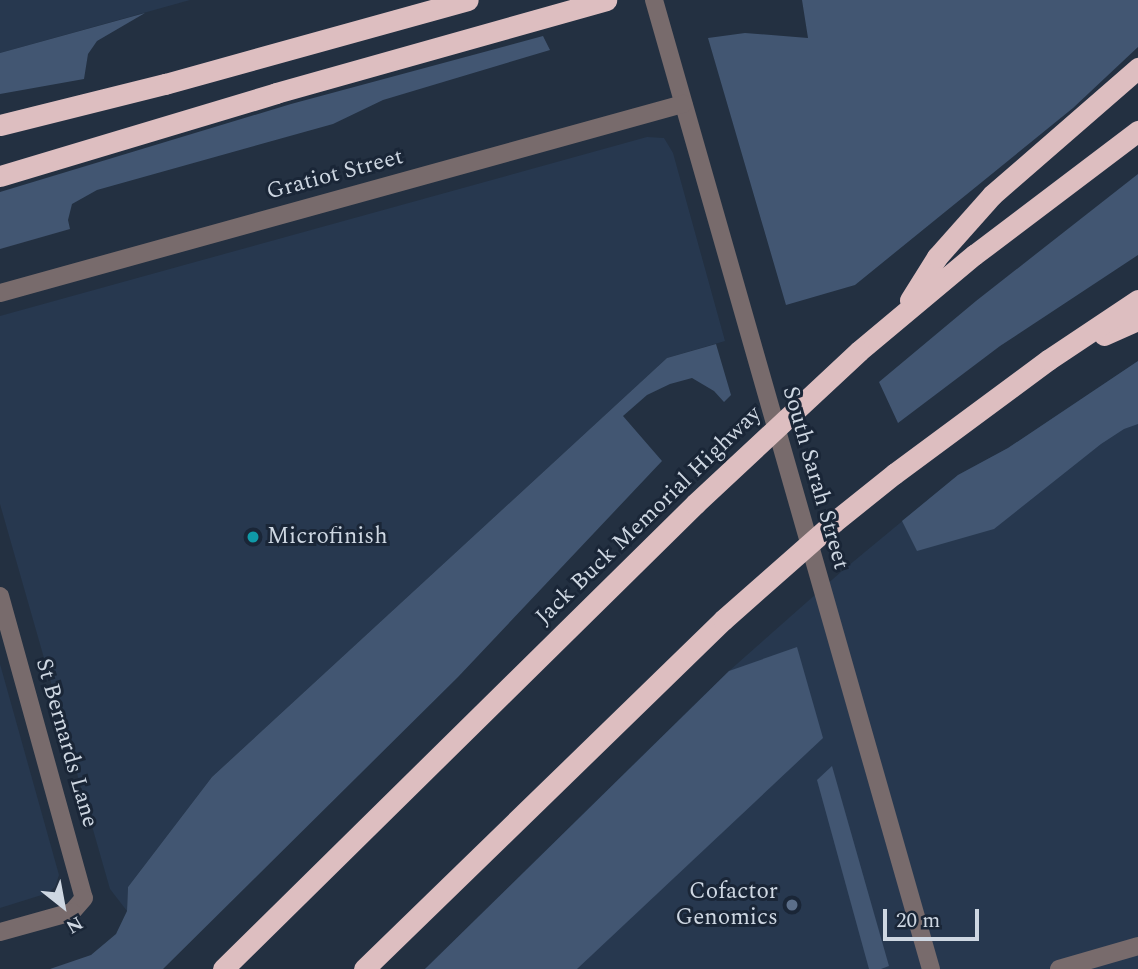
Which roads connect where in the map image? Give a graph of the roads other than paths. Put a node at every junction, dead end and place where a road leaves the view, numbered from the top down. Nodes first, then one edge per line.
1 (468, 0) edge
2 (606, 0) edge
3 (654, 0) edge
4 (1138, 68) edge
5 (683, 104) junction
6 (0, 125) edge
7 (1138, 131) edge
8 (0, 176) edge
9 (0, 293) edge
10 (1138, 300) edge
11 (900, 316) junction
12 (1138, 320) edge
13 (1048, 360) junction
14 (0, 596) edge
15 (6, 643) edge
16 (0, 932) edge
17 (1138, 946) edge
18 (223, 969) edge
19 (364, 969) edge
20 (931, 969) edge
21 (1059, 969) edge

1 - 6 highway
2 - 8 highway
3 - 5 street, South Sarah Street
4 - 11 highway
5 - 9 street, Gratiot Street
5 - 20 street, South Sarah Street
7 - 11 highway, Jack Buck Memorial Highway
10 - 13 highway
11 - 18 highway, Jack Buck Memorial Highway, bridge
12 - 13 highway
13 - 19 highway, bridge
14 - 15 street, St Bernards Lane
15 - 16 street, St Bernards Lane
17 - 21 street

